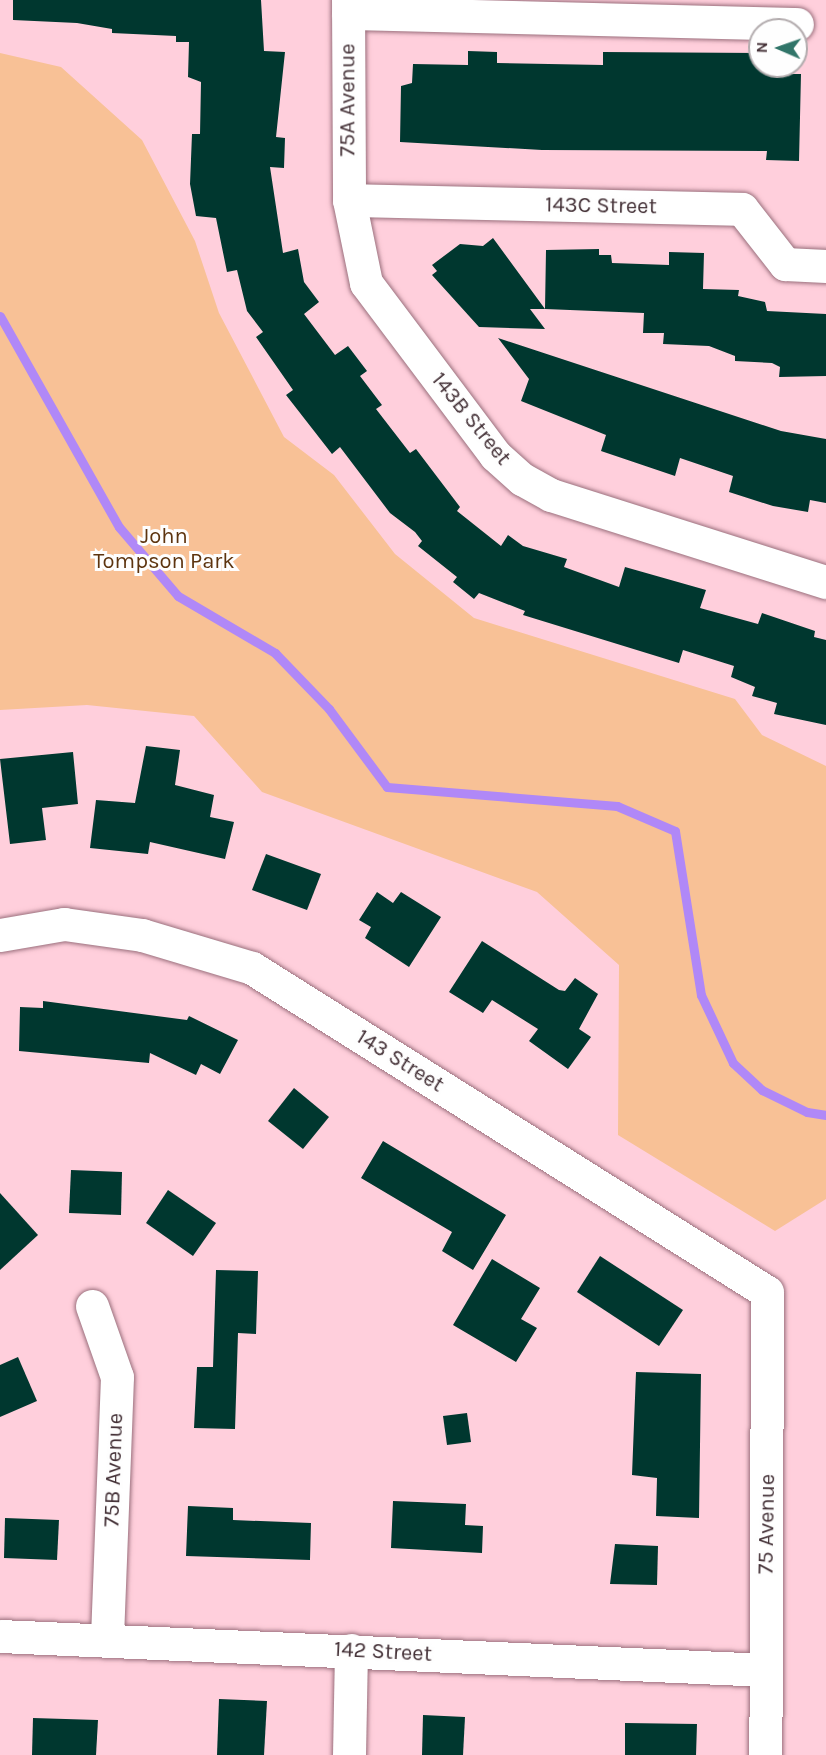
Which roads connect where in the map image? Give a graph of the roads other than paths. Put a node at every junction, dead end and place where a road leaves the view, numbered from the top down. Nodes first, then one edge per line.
1 (348, 7) edge
2 (748, 22) edge
3 (349, 200) junction
4 (826, 266) edge
5 (826, 582) edge
6 (0, 935) edge
7 (767, 1292) joint
8 (92, 1306) dead end
9 (0, 1636) edge
10 (107, 1639) junction
11 (351, 1650) junction
12 (766, 1670) junction
13 (349, 1755) edge
14 (765, 1755) edge

1 - 2 street
1 - 3 street, 75A Avenue
3 - 4 street, 143C Street
3 - 5 street, 143B Street
6 - 7 street, 143 Street
7 - 12 street, 75 Avenue
8 - 10 street, 75B Avenue
9 - 10 street, 142 Street
10 - 11 street, 142 Street
11 - 12 street, 142 Street
11 - 13 street
12 - 14 street, 75 Avenue

